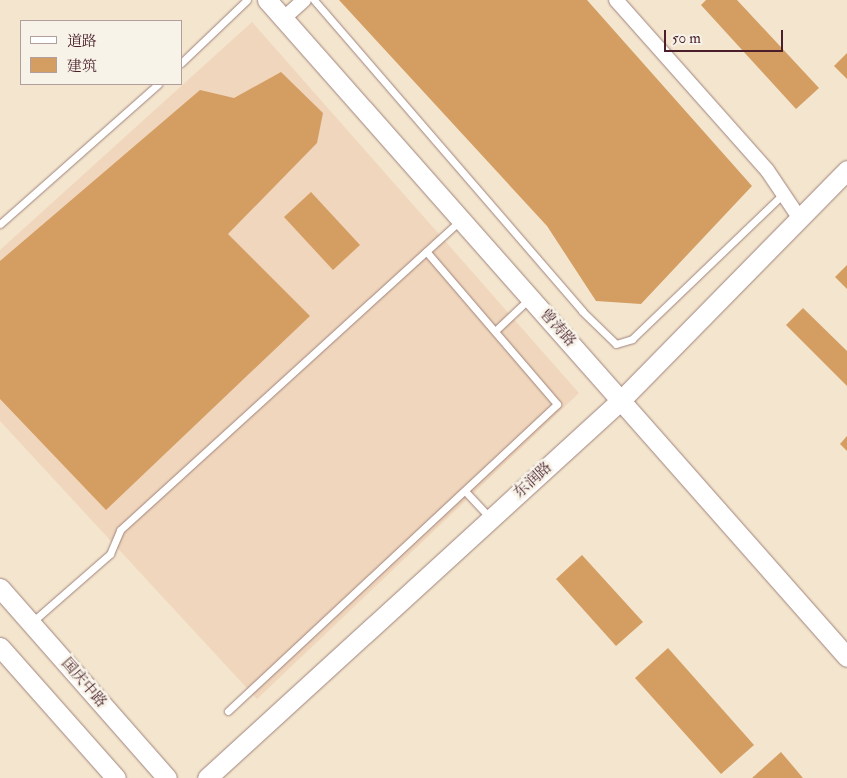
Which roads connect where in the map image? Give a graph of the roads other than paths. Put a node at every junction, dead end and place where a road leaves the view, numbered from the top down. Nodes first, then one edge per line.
1 (247, 0) edge
2 (268, 0) edge
3 (304, 0) edge
4 (314, 0) edge
5 (616, 0) edge
6 (284, 18) junction
7 (182, 62) edge
8 (157, 85) edge
9 (847, 170) edge
10 (783, 194) junction
11 (462, 219) junction
12 (800, 219) junction
13 (0, 224) edge
14 (426, 251) junction
15 (531, 297) junction
16 (495, 331) junction
17 (622, 399) junction
18 (465, 491) junction
19 (491, 519) junction
20 (0, 588) edge
21 (31, 623) junction
22 (0, 647) edge
23 (847, 657) edge
24 (228, 711) dead end
25 (116, 778) edge
26 (167, 778) edge
27 (207, 778) edge

1 - 7 lane
2 - 6 street, 曾涛路
3 - 6 street
4 - 10 lane
5 - 10 street
6 - 11 street, 曾涛路
8 - 13 lane
9 - 12 street, 东润路
10 - 12 street
11 - 14 lane
11 - 15 street, 曾涛路
12 - 17 street, 东润路
14 - 16 lane
14 - 21 lane
15 - 16 lane
15 - 17 street, 曾涛路
16 - 18 lane
17 - 19 street, 东润路
17 - 23 street, 曾涛路
18 - 19 lane
18 - 24 lane
19 - 27 street, 东润路
20 - 21 street, 国庆中路
21 - 26 street, 国庆中路
22 - 25 street

